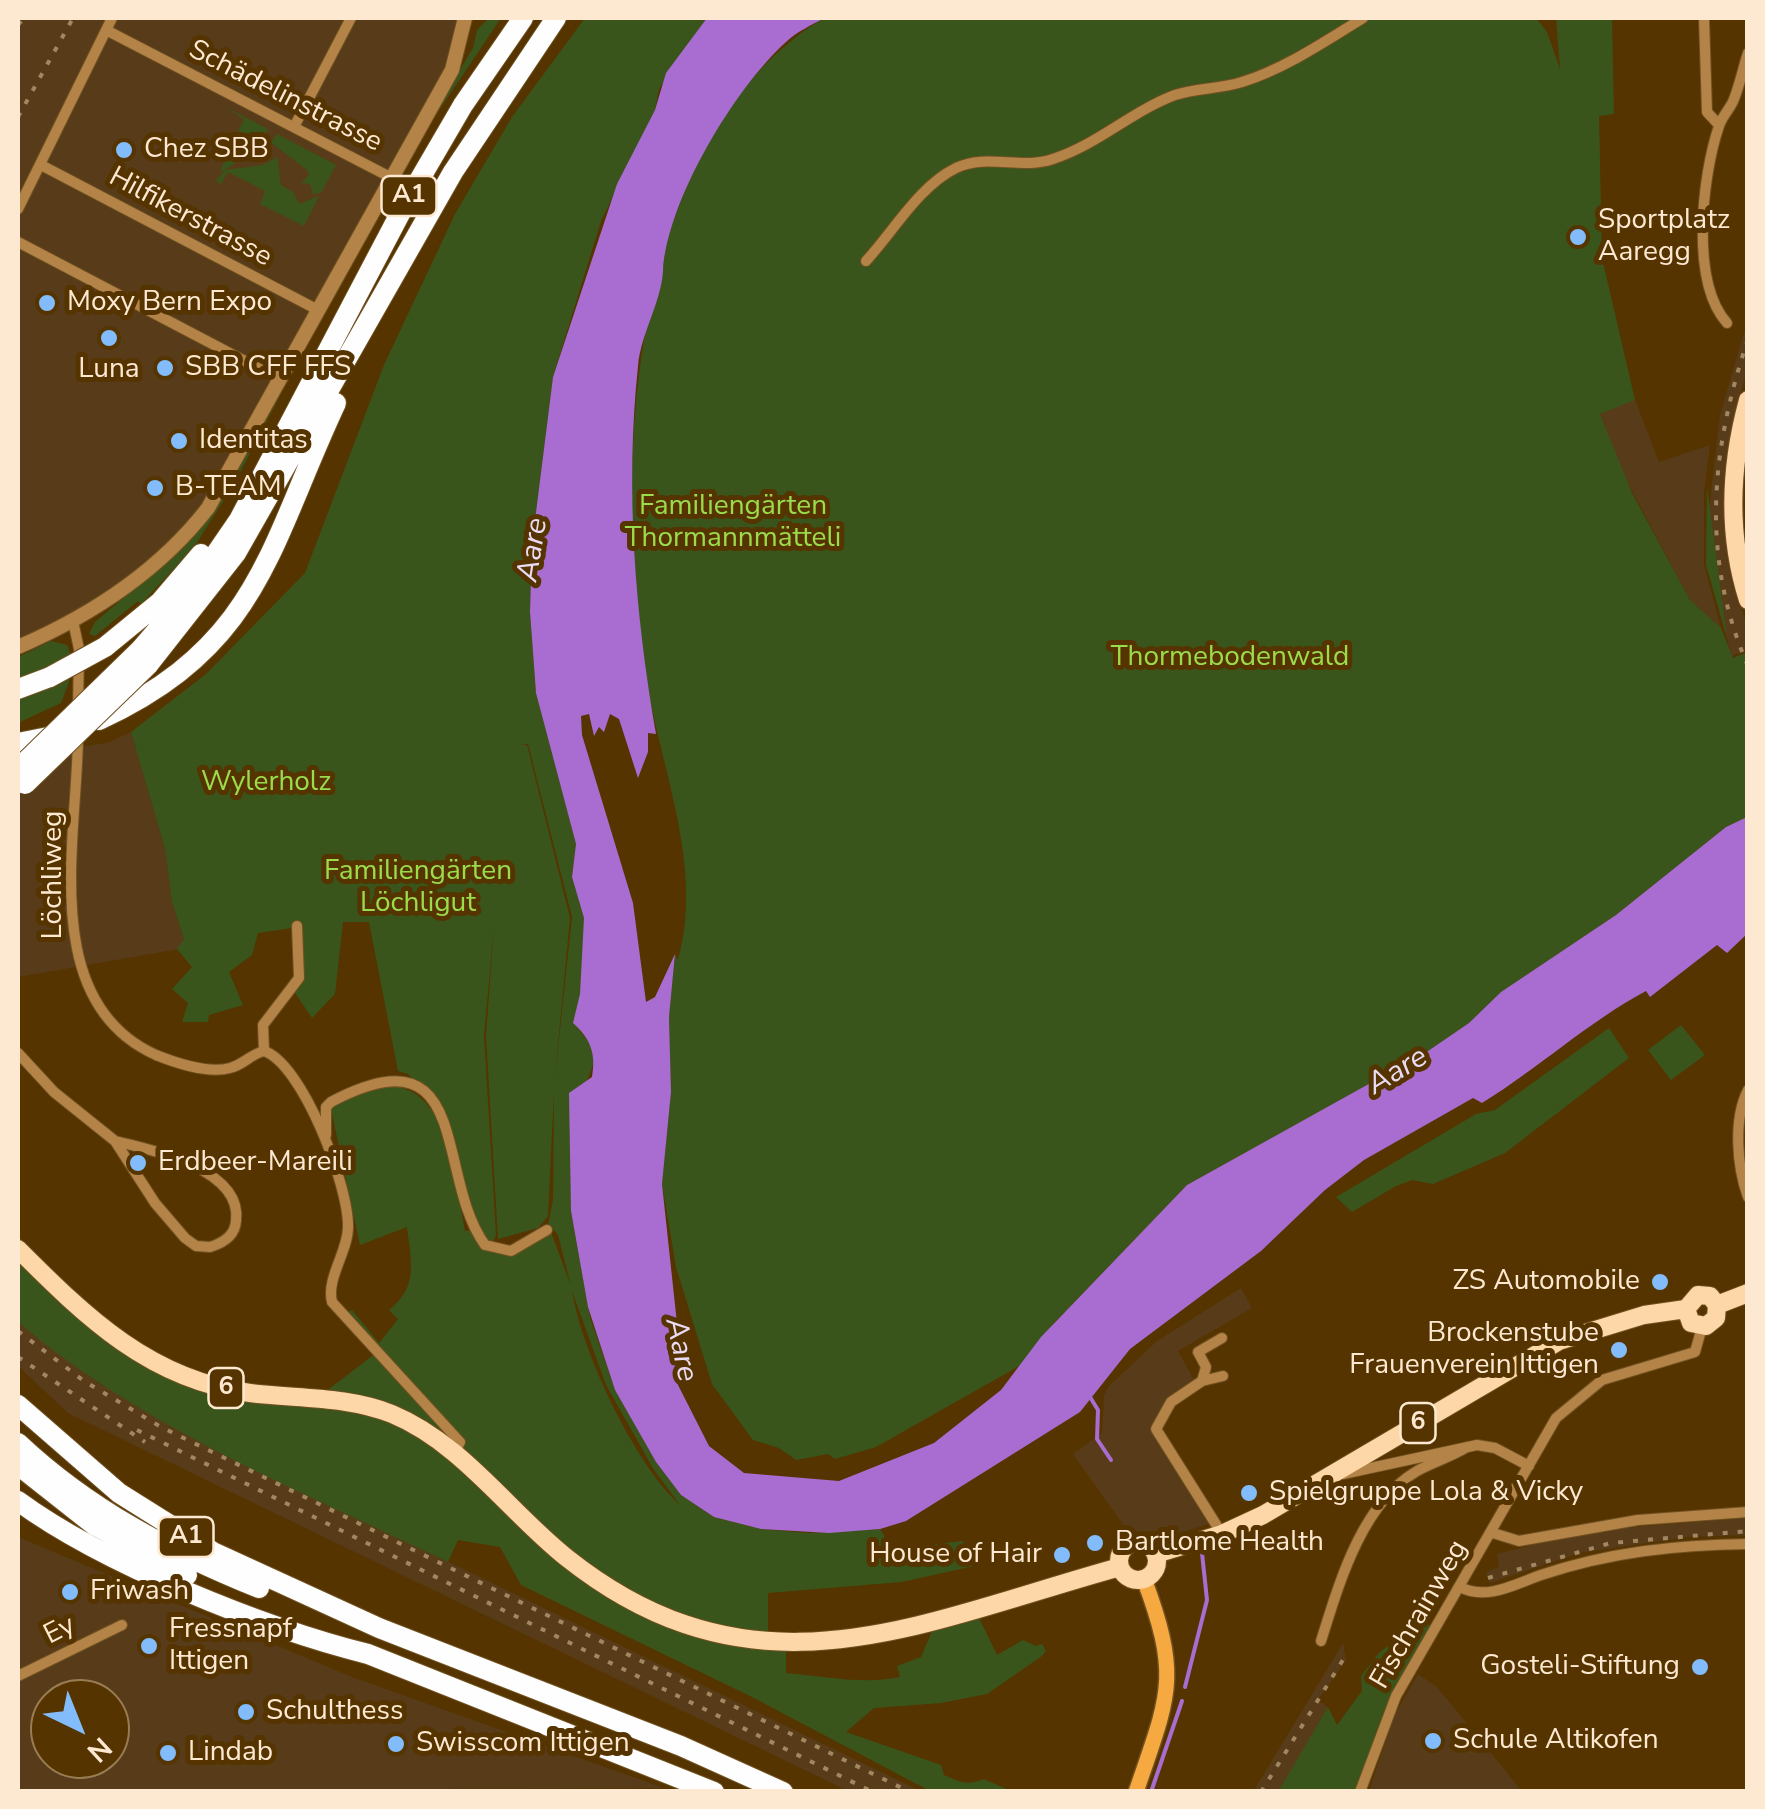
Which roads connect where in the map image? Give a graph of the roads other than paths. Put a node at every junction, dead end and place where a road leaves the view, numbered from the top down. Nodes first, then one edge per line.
1 (112, 18) edge
2 (351, 18) edge
3 (465, 18) edge
4 (523, 18) edge
5 (556, 18) edge
6 (1363, 18) edge
7 (1704, 18) edge
8 (106, 30) junction
9 (1748, 53) edge
10 (1719, 124) junction
11 (294, 127) junction
12 (42, 165) junction
13 (390, 176) junction
14 (18, 209) edge
15 (18, 242) edge
16 (866, 261) dead end
17 (318, 310) junction
18 (370, 323) junction
19 (1727, 323) dead end
20 (280, 380) junction
21 (309, 384) junction
22 (1748, 400) edge
23 (1748, 600) edge
24 (73, 621) junction
25 (18, 647) edge
26 (144, 658) junction
27 (18, 689) edge
28 (18, 742) edge
29 (20, 778) edge
30 (297, 926) dead end
31 (264, 1051) junction
32 (18, 1053) edge
33 (1748, 1090) edge
34 (326, 1136) junction
35 (115, 1141) junction
36 (1748, 1197) edge
37 (547, 1230) dead end
38 (18, 1248) edge
39 (1748, 1293) edge
40 (1717, 1304) junction
41 (1686, 1310) junction
42 (1702, 1326) junction
43 (1222, 1338) dead end
44 (1223, 1376) dead end
45 (1202, 1381) junction
46 (18, 1405) edge
47 (18, 1442) edge
48 (1467, 1447) junction
49 (454, 1454) junction
50 (18, 1465) edge
51 (1529, 1466) junction
52 (1324, 1479) junction
53 (18, 1502) edge
54 (1748, 1512) edge
55 (1493, 1533) junction
56 (1222, 1534) junction
57 (1748, 1544) edge
58 (1156, 1554) junction
59 (1120, 1566) junction
60 (1144, 1578) junction
61 (1460, 1587) junction
62 (122, 1625) dead end
63 (379, 1628) junction
64 (1322, 1642) dead end
65 (368, 1654) junction
66 (18, 1676) edge
67 (714, 1792) edge
68 (783, 1792) edge
69 (1136, 1792) edge
70 (1360, 1792) edge

1 - 8 street
2 - 11 street
3 - 13 street
4 - 21 highway, A1
5 - 18 highway, A1
6 - 16 street
7 - 10 street
8 - 11 street, Schädelinstrasse
8 - 12 street
9 - 10 street
10 - 19 street
11 - 13 street, Schädelinstrasse
12 - 14 street
12 - 17 street, Hilfikerstrasse
13 - 17 street
15 - 20 street
17 - 20 street
18 - 26 highway, A1
18 - 28 highway, bridge
20 - 24 street
21 - 26 highway, A1
21 - 27 highway, bridge
22 - 23 main road
24 - 25 street
24 - 31 street, Löchliweg
26 - 29 highway, A1, bridge
30 - 31 street
31 - 34 street
32 - 35 street
33 - 36 street
34 - 37 street
34 - 49 street
35 - 35 street
38 - 49 main road, 6
39 - 40 main road
40 - 41 main road
40 - 42 main road
41 - 42 main road
41 - 52 main road, 6
42 - 51 street, Fischrainweg
43 - 45 street
44 - 45 street
45 - 56 street
46 - 63 highway, A1
47 - 63 highway
48 - 51 street
48 - 52 street
48 - 64 street
49 - 59 main road, 6
50 - 65 highway
51 - 55 street, Fischrainweg
52 - 56 main road, 6
53 - 65 highway, A1
54 - 55 street
55 - 61 street, Fischrainweg
56 - 58 main road, 6
57 - 61 street
58 - 59 main road
58 - 60 main road
59 - 60 main road
60 - 69 main road
61 - 70 street, Fischrainweg
62 - 66 street, Ey
63 - 68 highway, A1
65 - 67 highway, A1

